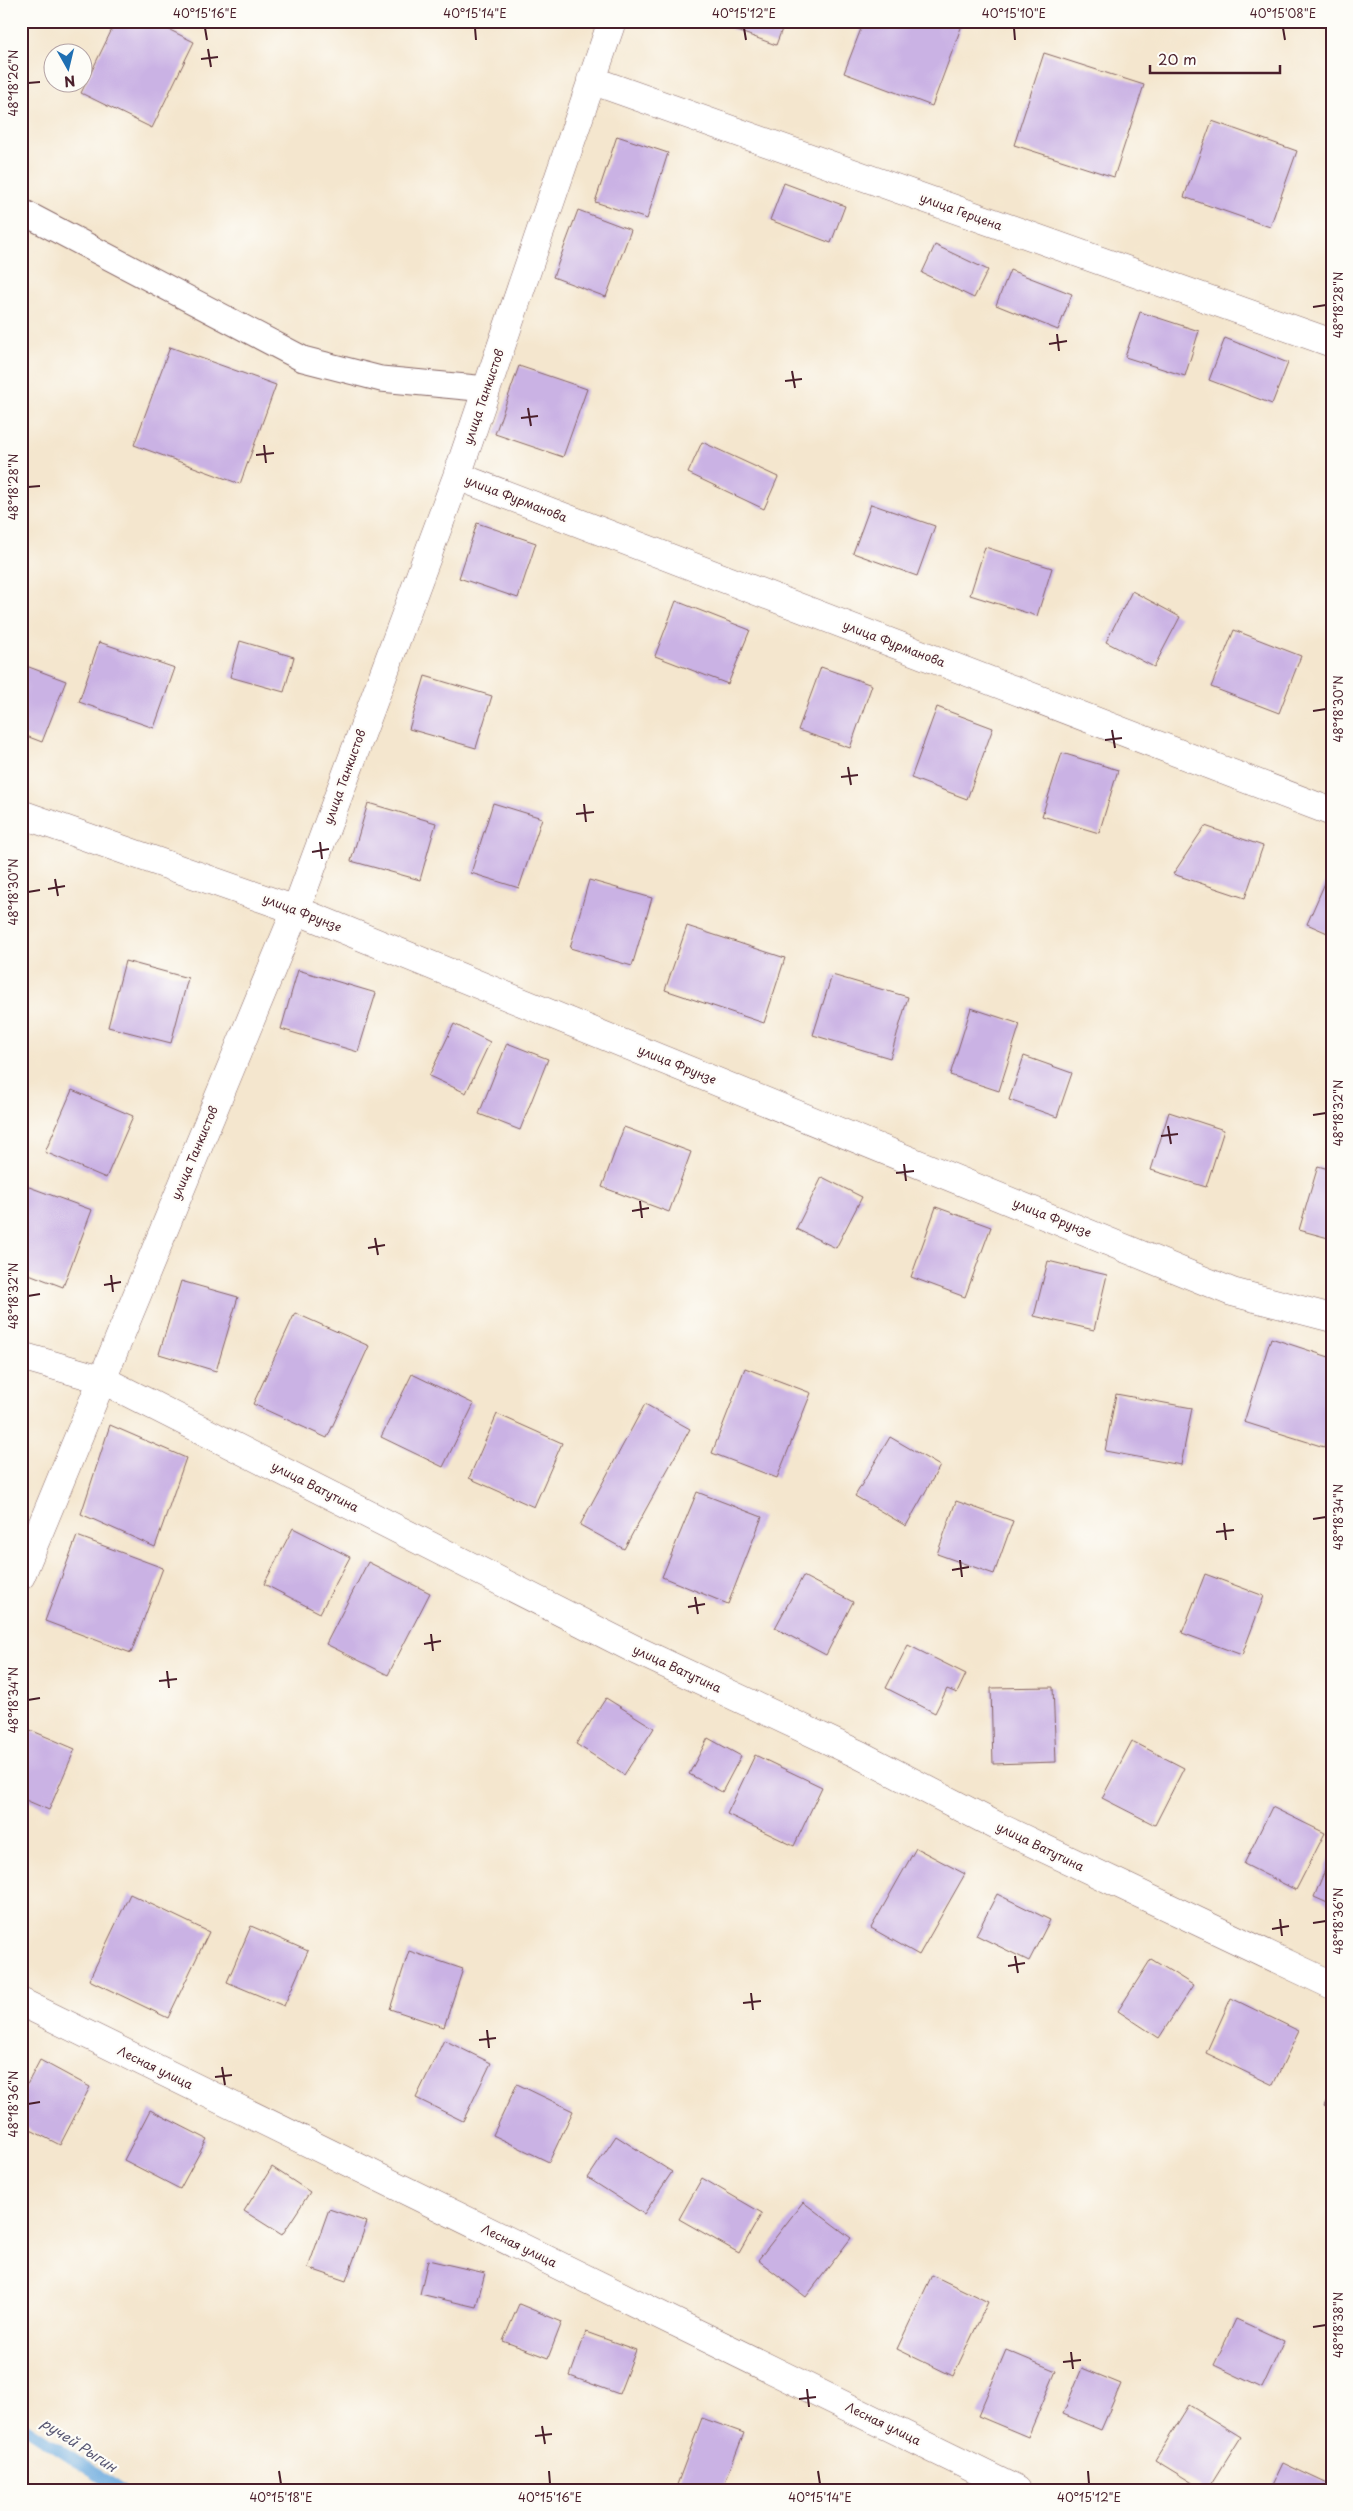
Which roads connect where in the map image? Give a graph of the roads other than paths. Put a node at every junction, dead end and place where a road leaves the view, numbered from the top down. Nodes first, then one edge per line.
1 (612, 21) edge
2 (591, 80) junction
3 (21, 211) edge
4 (1332, 343) edge
5 (487, 389) junction
6 (457, 476) junction
7 (1332, 812) edge
8 (21, 814) edge
9 (296, 910) junction
10 (1332, 1318) edge
11 (21, 1356) edge
12 (101, 1379) junction
13 (21, 1576) edge
14 (1332, 1985) edge
15 (21, 2002) edge
16 (1017, 2490) edge

1 - 2 street, улица Танкистов
2 - 4 street, улица Герцена
2 - 5 street, улица Танкистов
3 - 5 lane
5 - 6 street, улица Танкистов
6 - 7 street, улица Фурманова
6 - 9 street, улица Танкистов
8 - 9 street, улица Фрунзе
9 - 10 street, улица Фрунзе
9 - 12 street, улица Танкистов
11 - 12 street, улица Ватутина
12 - 13 street, улица Танкистов
12 - 14 street, улица Ватутина
15 - 16 street, Лесная улица

